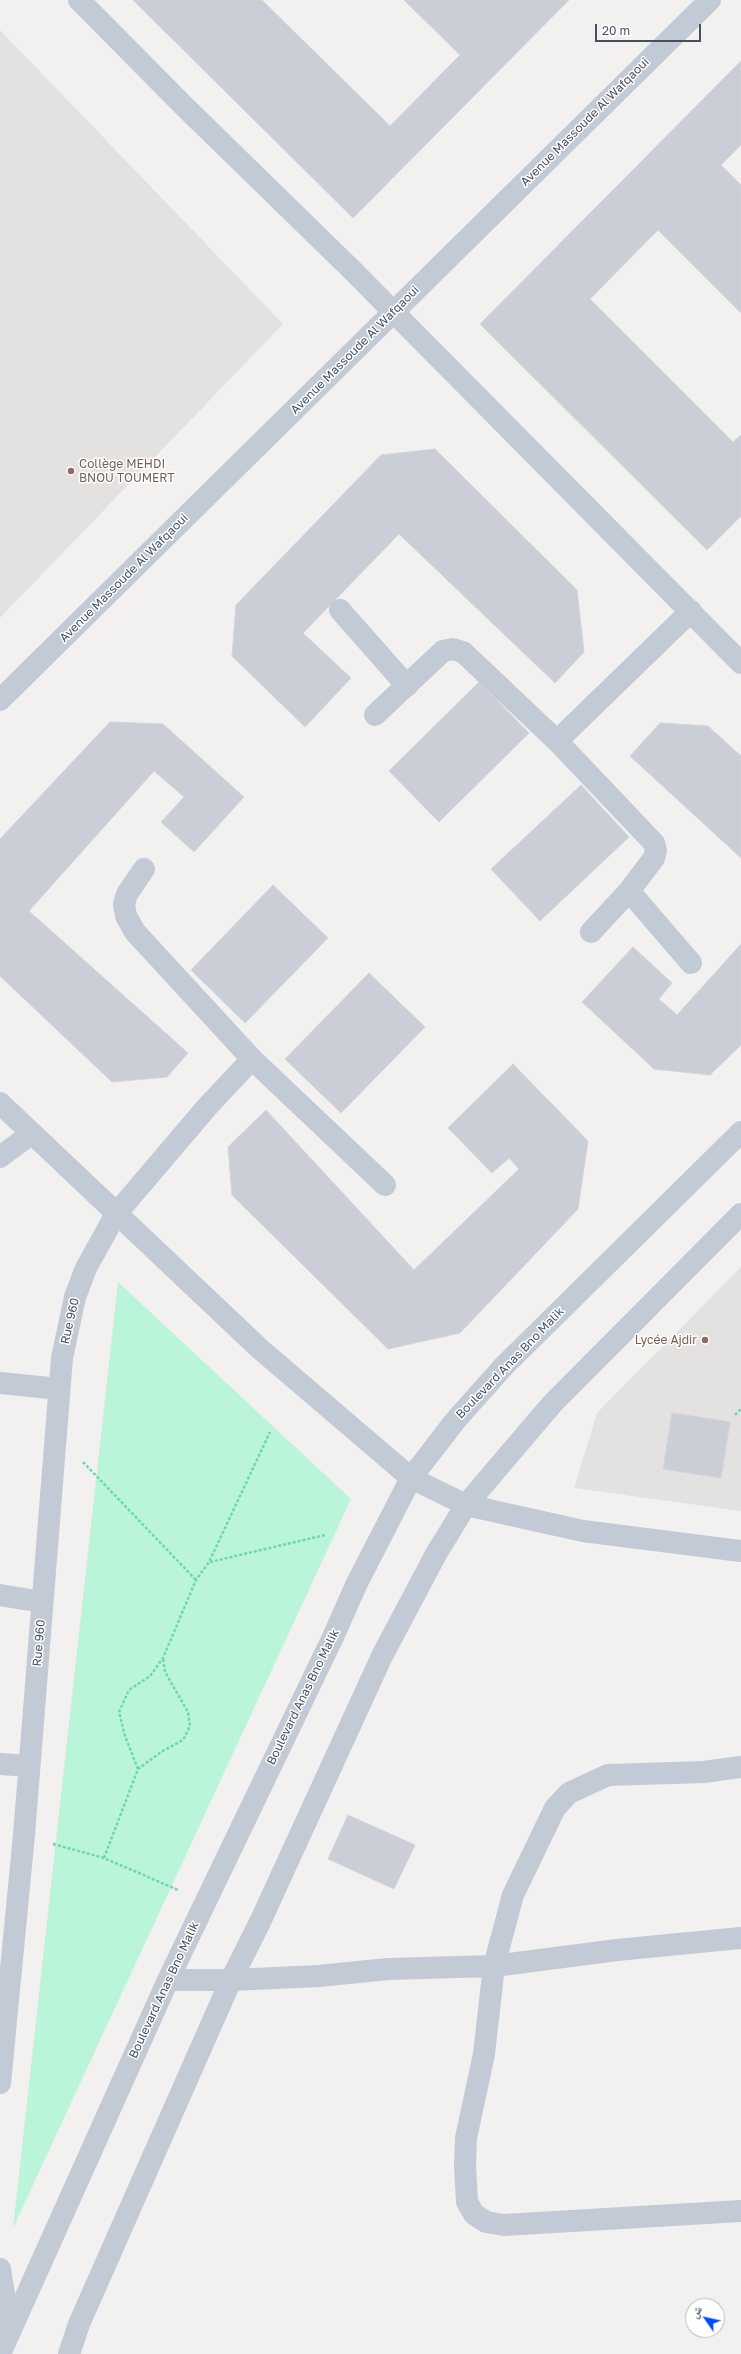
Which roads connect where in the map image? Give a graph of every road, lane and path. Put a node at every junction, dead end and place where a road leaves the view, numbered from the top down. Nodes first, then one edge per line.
1 (79, 0) edge
2 (710, 0) edge
3 (393, 312) junction
4 (340, 610) dead end
5 (691, 611) junction
6 (741, 662) edge
7 (407, 686) junction
8 (0, 700) edge
9 (375, 715) dead end
10 (557, 740) junction
11 (144, 869) dead end
12 (630, 891) junction
13 (591, 932) dead end
14 (691, 964) dead end
15 (252, 1059) junction
16 (0, 1103) edge
17 (741, 1132) edge
18 (31, 1134) junction
19 (0, 1157) edge
20 (385, 1185) dead end
21 (116, 1214) junction
22 (741, 1214) edge
23 (0, 1383) edge
24 (60, 1389) junction
25 (741, 1409) edge
26 (735, 1415) dead end
27 (270, 1432) dead end
28 (56, 1433) junction
29 (411, 1478) junction
30 (466, 1505) junction
31 (325, 1535) dead end
32 (741, 1551) edge
33 (209, 1562) junction
34 (196, 1580) junction
35 (0, 1595) edge
36 (42, 1602) junction
37 (163, 1658) junction
38 (0, 1764) edge
39 (29, 1766) junction
40 (741, 1767) edge
41 (138, 1769) junction
42 (24, 1835) junction
43 (104, 1858) junction
44 (205, 1901) junction
45 (741, 1938) edge
46 (494, 1966) junction
47 (168, 1980) junction
48 (231, 1980) junction
49 (0, 2083) edge
50 (741, 2210) edge
51 (0, 2269) edge
52 (10, 2332) junction
53 (0, 2354) edge
54 (69, 2354) edge

1 - 3 street
2 - 3 street, Avenue Massoude Al Wafqaoui
3 - 5 street
3 - 8 street, Avenue Massoude Al Wafqaoui
4 - 7 street
5 - 6 street
5 - 10 street
7 - 9 street
7 - 10 street
10 - 12 street
11 - 15 street
12 - 13 street
12 - 14 street
15 - 20 street
15 - 21 street, Rue 960
16 - 18 street
17 - 29 street, Boulevard Anas Bno Malik
18 - 19 street
18 - 21 street
21 - 24 street, Rue 960
21 - 29 street
22 - 30 street
23 - 24 street
24 - 28 street, Rue 960
25 - 26 path
27 - 33 path
28 - 34 path
28 - 36 street, Rue 960
29 - 30 street
29 - 44 street, Boulevard Anas Bno Malik
30 - 32 street
30 - 48 street
31 - 33 path
33 - 34 path
34 - 37 path
35 - 36 street
36 - 39 street, Rue 960
37 - 41 path
37 - 41 path
38 - 39 street
39 - 42 street, Rue 960
40 - 46 street
41 - 43 path
42 - 43 path
42 - 49 street, Rue 960
43 - 44 path
44 - 47 street, Boulevard Anas Bno Malik
45 - 46 street
46 - 48 street
46 - 50 street
47 - 48 street
47 - 52 street, Boulevard Anas Bno Malik
48 - 54 street
51 - 52 street
52 - 53 street, Boulevard Anas Bno Malik

